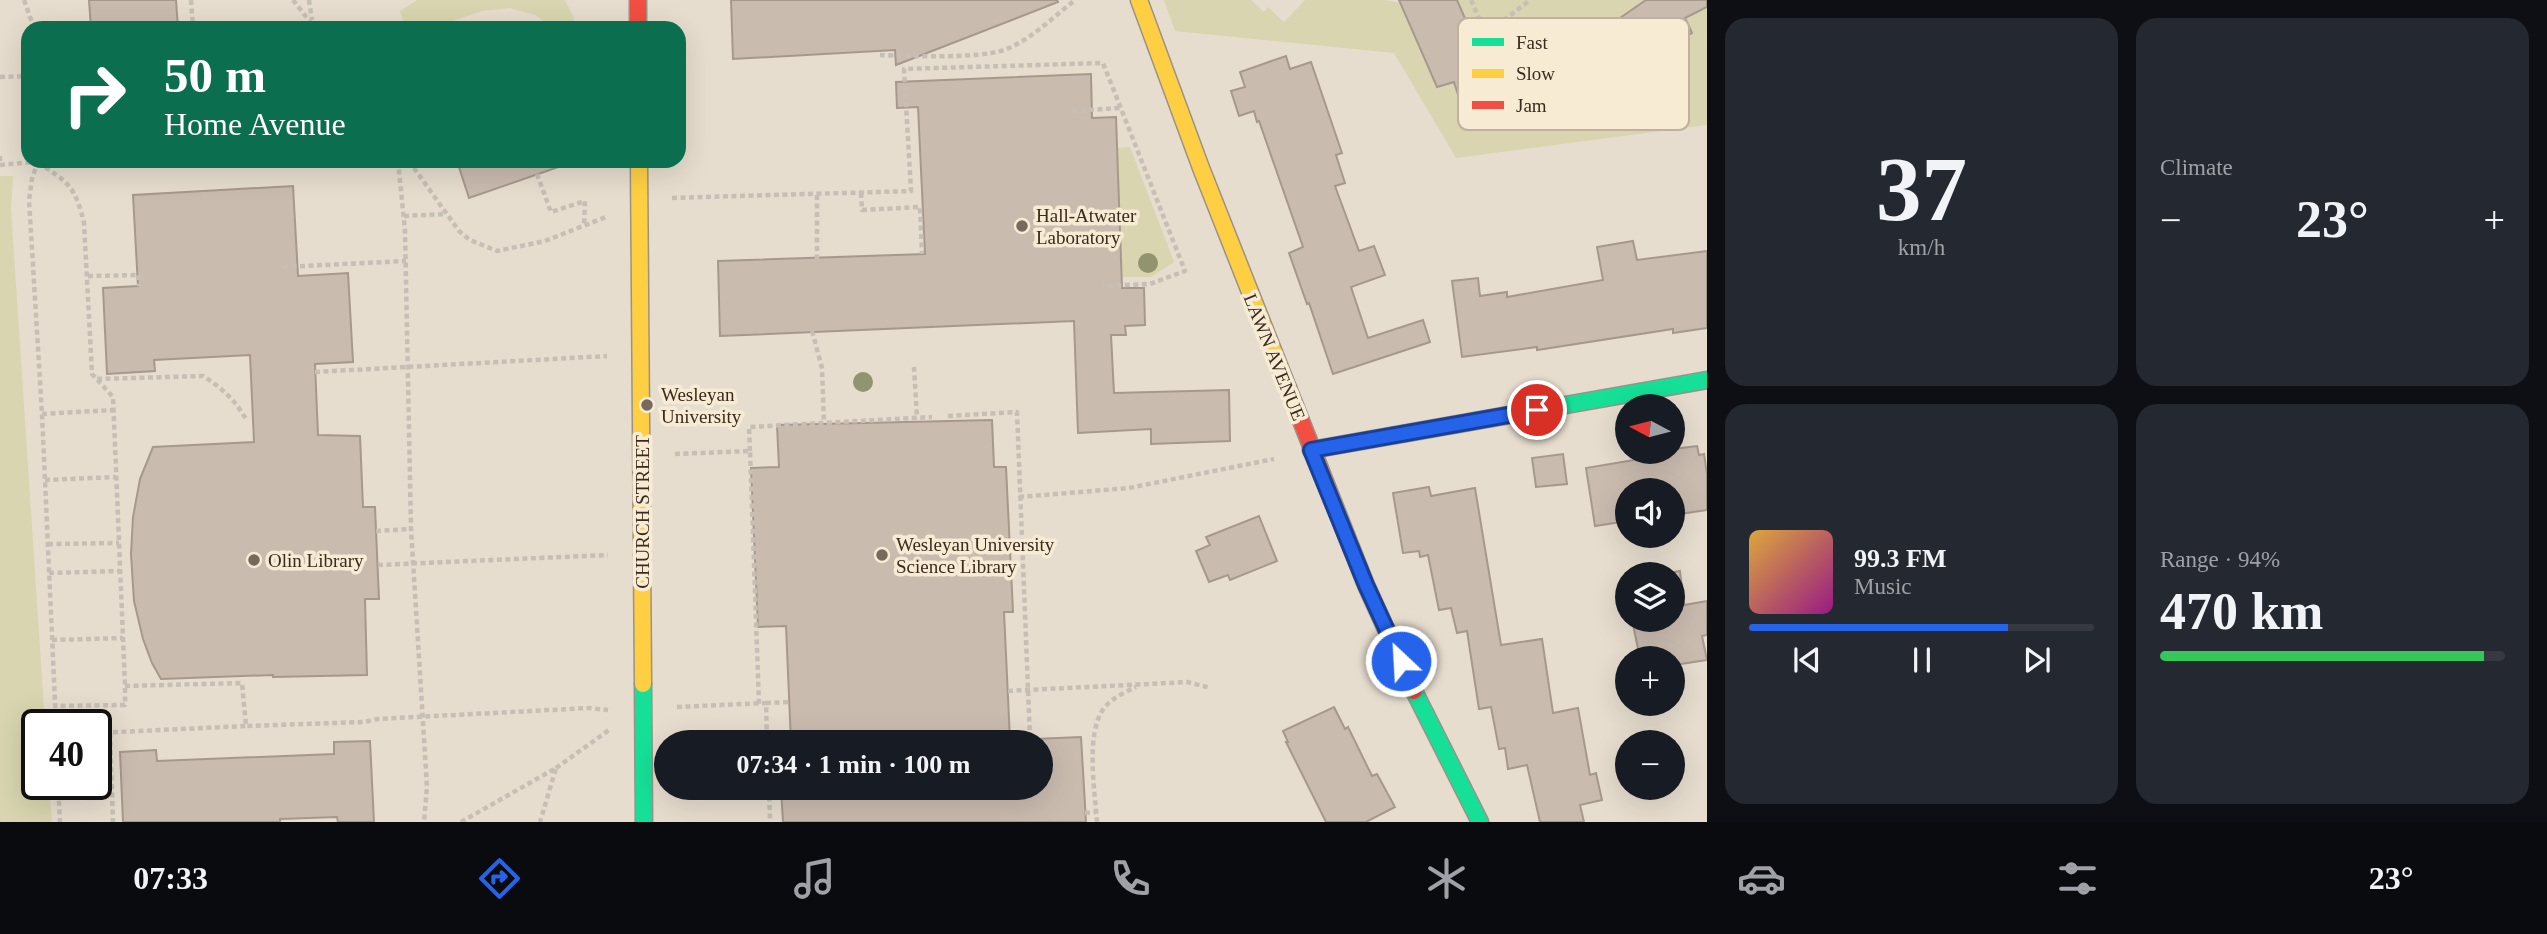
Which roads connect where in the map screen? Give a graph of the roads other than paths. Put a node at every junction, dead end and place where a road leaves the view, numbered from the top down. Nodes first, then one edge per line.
1 (638, 0) edge
2 (1139, 0) edge
3 (638, 21) edge
4 (639, 168) edge
5 (1707, 380) edge
6 (1311, 450) junction
7 (644, 822) edge
8 (1480, 822) edge

1 - 3 street
2 - 6 street, LAWN AVENUE
4 - 7 street, CHURCH STREET
5 - 6 street
6 - 8 street, LAWN AVENUE

